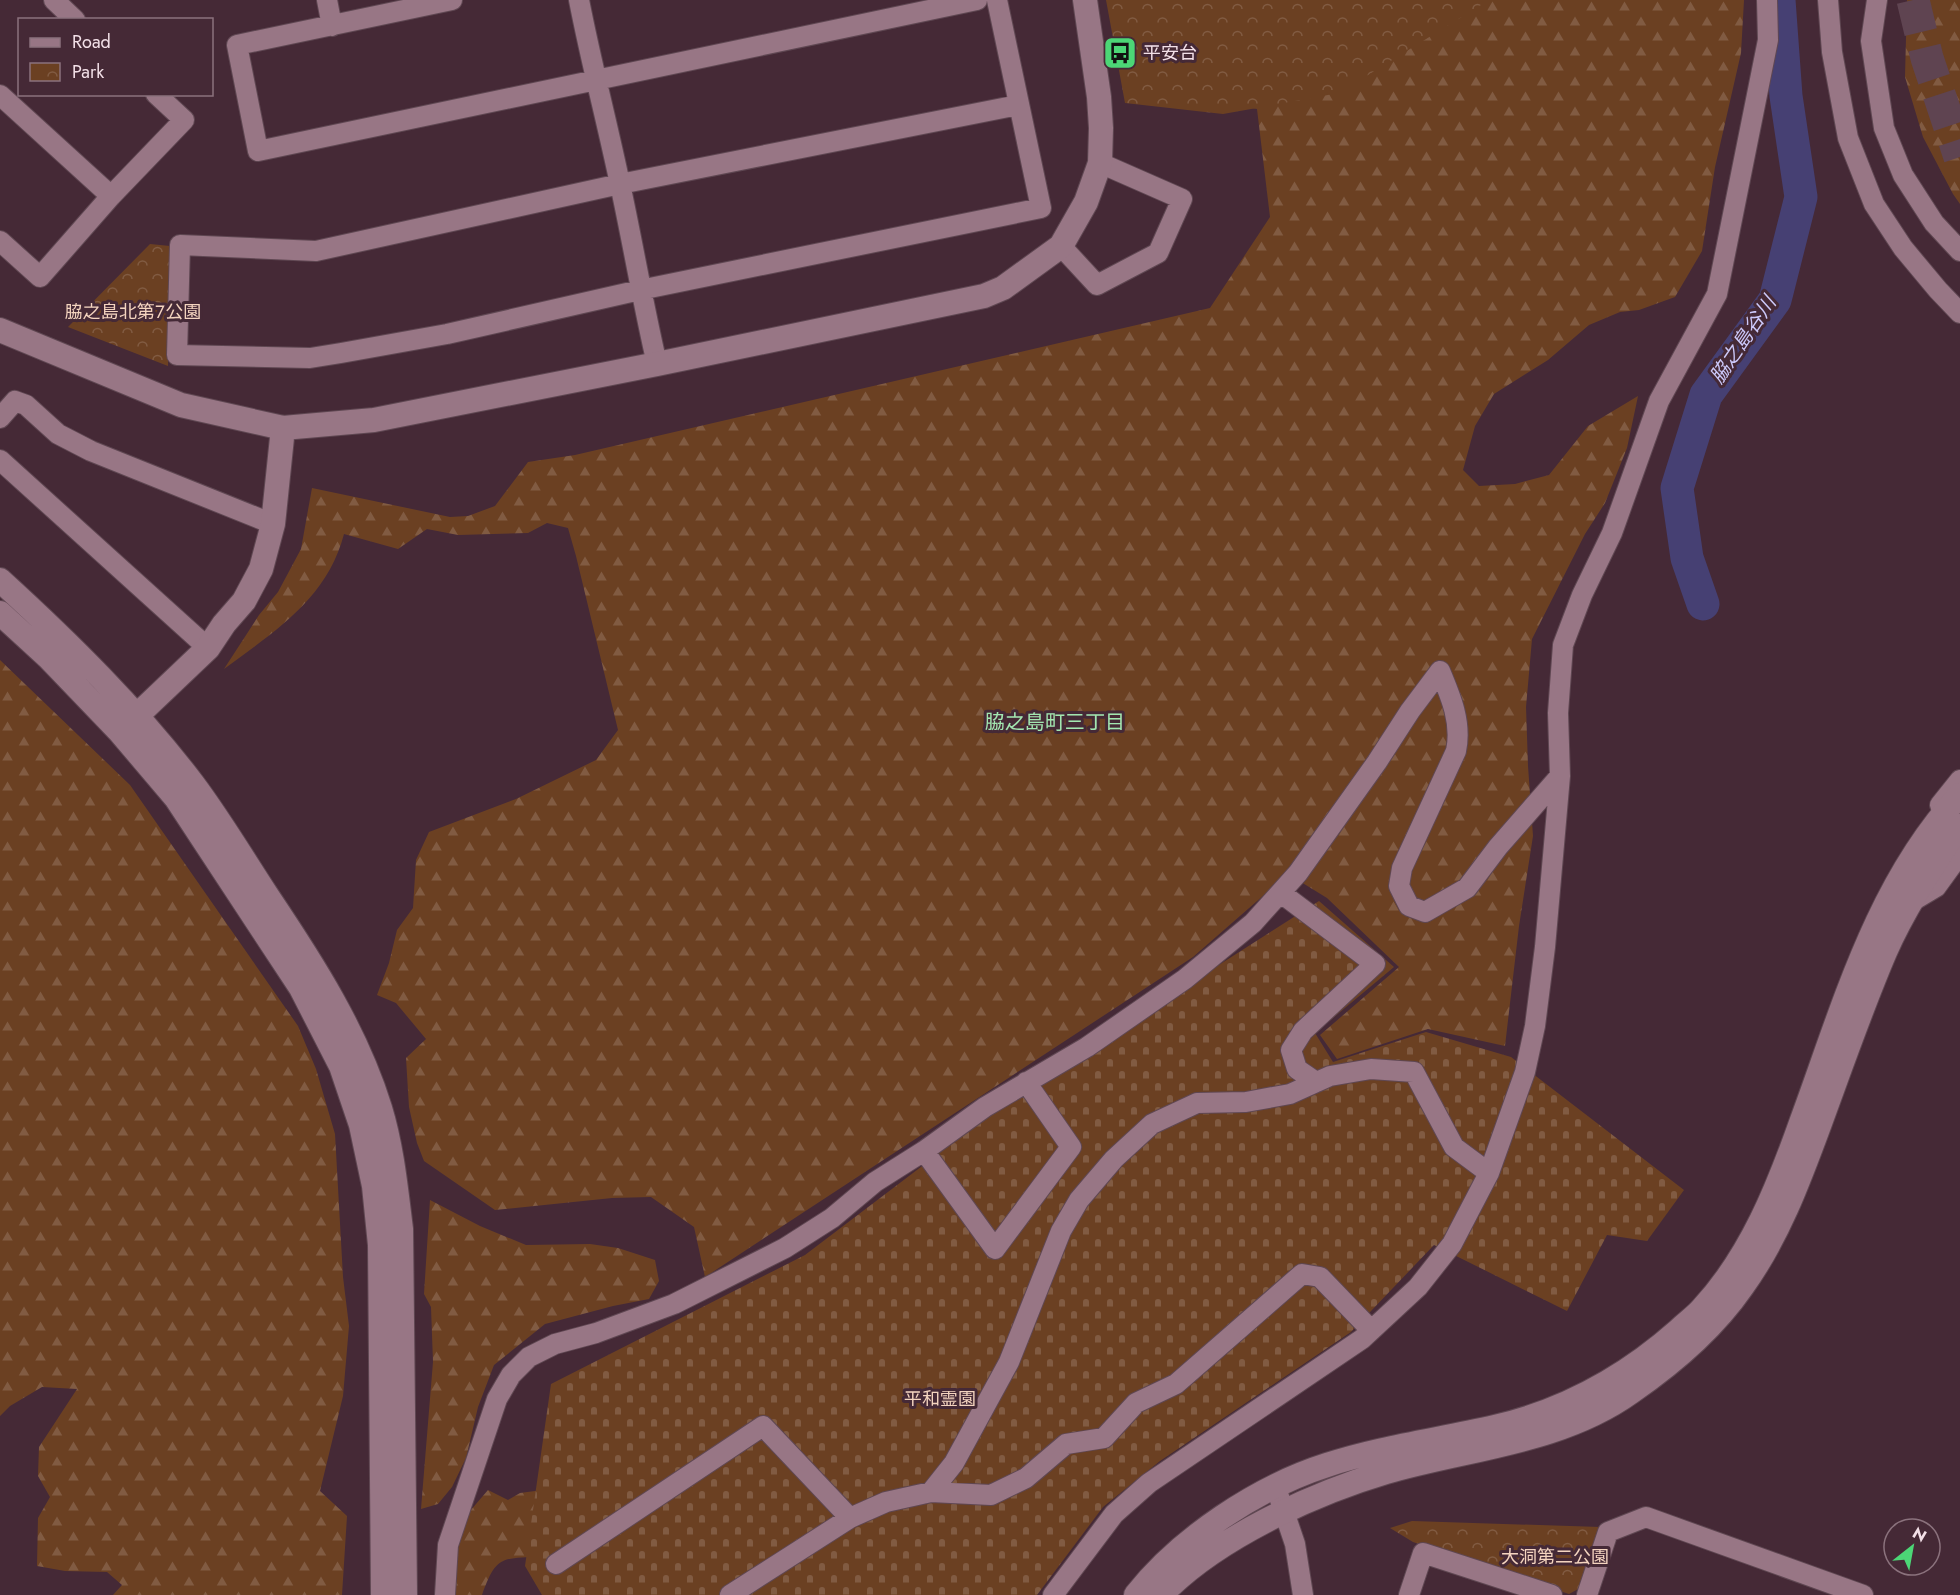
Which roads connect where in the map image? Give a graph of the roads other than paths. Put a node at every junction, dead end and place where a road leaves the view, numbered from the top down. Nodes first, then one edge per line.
1 (54, 0) edge
2 (327, 0) edge
3 (452, 0) edge
4 (579, 0) edge
5 (977, 0) edge
6 (997, 0) edge
7 (1085, 0) edge
8 (1767, 0) edge
9 (1828, 0) edge
10 (1877, 0) edge
11 (73, 18) edge
12 (332, 26) junction
13 (595, 81) junction
14 (0, 95) edge
15 (158, 96) edge
16 (1018, 105) junction
17 (1100, 163) junction
18 (620, 184) junction
19 (111, 196) junction
20 (0, 241) edge
21 (1061, 246) junction
22 (1960, 251) edge
23 (640, 290) junction
24 (1960, 313) edge
25 (0, 330) edge
26 (657, 364) junction
27 (0, 418) edge
28 (283, 428) junction
29 (0, 460) edge
30 (273, 524) junction
31 (0, 580) edge
32 (0, 613) edge
33 (208, 648) junction
34 (128, 724) junction
35 (1560, 776) junction
36 (1960, 780) edge
37 (1960, 795) edge
38 (1960, 826) edge
39 (1960, 854) edge
40 (1899, 881) junction
41 (1281, 893) junction
42 (1910, 903) junction
43 (1026, 1082) junction
44 (1316, 1082) junction
45 (924, 1151) junction
46 (1489, 1173) junction
47 (1371, 1330) junction
48 (1275, 1485) junction
49 (931, 1492) junction
50 (1284, 1511) junction
51 (850, 1518) junction
52 (556, 1564) dead end
53 (383, 1595) edge
54 (405, 1595) edge
55 (445, 1595) edge
56 (730, 1595) edge
57 (1053, 1595) edge
58 (1136, 1595) edge
59 (1161, 1595) edge
60 (1303, 1595) edge
61 (1409, 1595) edge
62 (1552, 1595) edge
63 (1587, 1595) edge
64 (1863, 1595) edge

1 - 11 street
2 - 12 street
3 - 12 street
4 - 13 street
5 - 13 street
6 - 16 street
7 - 17 street
8 - 35 street
9 - 24 street
10 - 22 street
12 - 13 street
13 - 18 street
14 - 19 street
15 - 19 street
16 - 18 street
16 - 23 street
17 - 21 street
17 - 21 street
18 - 23 street
18 - 23 street
19 - 20 street
21 - 26 street
23 - 26 street
25 - 28 street
26 - 28 street
27 - 30 street
28 - 30 street
29 - 33 street
30 - 33 street
31 - 34 street
32 - 34 street
33 - 34 street
34 - 53 street
34 - 54 street
35 - 41 street
35 - 46 street
36 - 40 street
37 - 40 street
38 - 42 street
39 - 42 street
40 - 48 street
41 - 43 street
41 - 44 street
42 - 50 street
43 - 45 street
43 - 45 street
44 - 46 street
44 - 49 street
45 - 55 street
46 - 47 street
47 - 49 street
47 - 57 street
48 - 50 street
48 - 58 street
49 - 51 street
50 - 59 street
50 - 60 street
51 - 52 street
51 - 56 street
61 - 62 street
63 - 64 street

